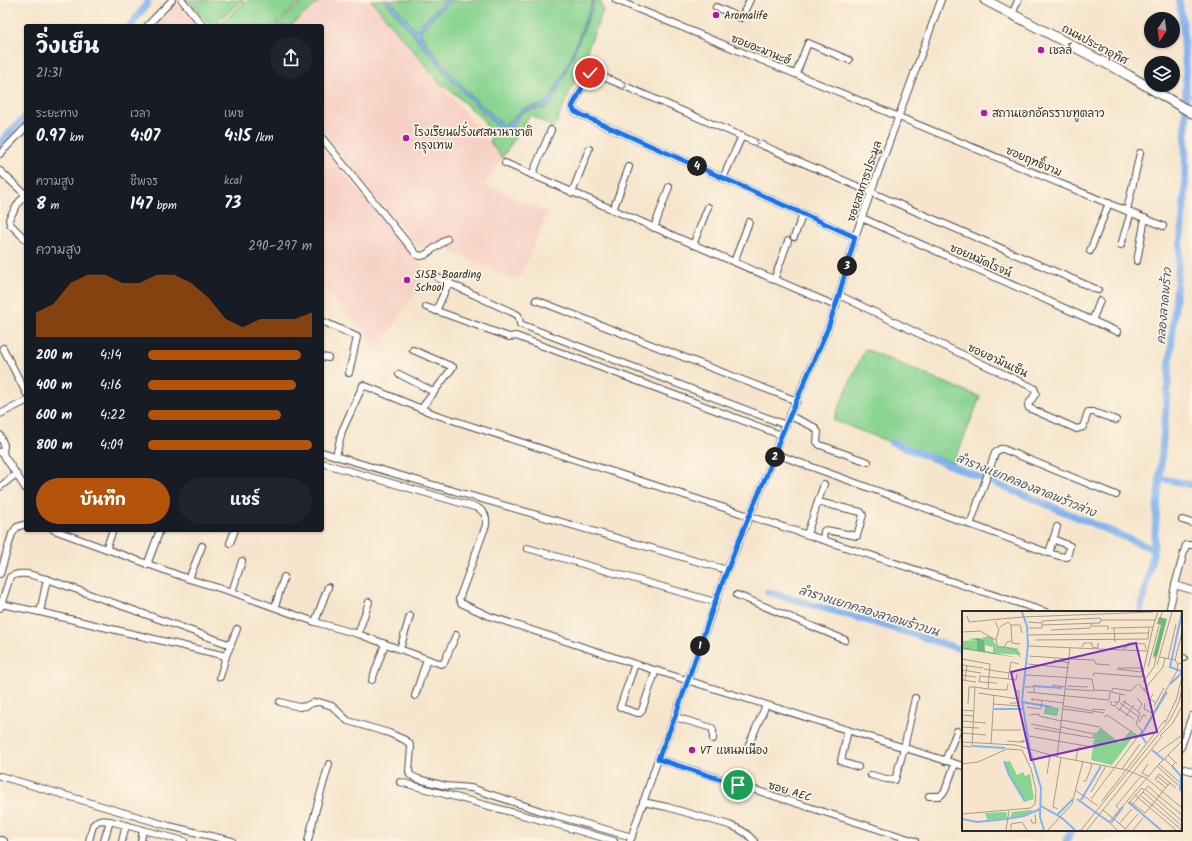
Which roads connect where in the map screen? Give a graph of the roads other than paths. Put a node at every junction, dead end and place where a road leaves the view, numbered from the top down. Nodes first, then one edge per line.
1 (172, 0) edge
2 (182, 0) edge
3 (616, 0) edge
4 (750, 0) edge
5 (941, 0) edge
6 (986, 0) edge
7 (1018, 0) edge
8 (716, 7) dead end
9 (1012, 15) junction
10 (149, 24) edge
11 (201, 24) edge
12 (849, 60) dead end
13 (796, 74) junction
14 (1192, 113) edge
15 (898, 116) junction
16 (24, 129) edge
17 (550, 130) dead end
18 (742, 136) junction
19 (324, 140) edge
20 (589, 149) dead end
21 (1140, 152) dead end
22 (0, 154) edge
23 (504, 164) dead end
24 (629, 167) dead end
25 (0, 171) edge
26 (532, 175) junction
27 (723, 178) junction
28 (669, 187) dead end
29 (871, 192) junction
30 (24, 193) edge
31 (572, 193) junction
32 (24, 198) edge
33 (1109, 203) junction
34 (708, 207) dead end
35 (613, 210) junction
36 (1129, 211) junction
37 (803, 214) junction
38 (862, 218) junction
39 (1145, 218) junction
40 (749, 222) dead end
41 (1163, 226) dead end
42 (654, 228) junction
43 (794, 237) dead end
44 (855, 237) junction
45 (24, 238) edge
46 (447, 239) dead end
47 (788, 241) dead end
48 (693, 245) junction
49 (1121, 245) dead end
50 (1090, 251) dead end
51 (1137, 261) dead end
52 (734, 262) junction
53 (438, 278) dead end
54 (774, 280) junction
55 (449, 282) junction
56 (1098, 290) dead end
57 (839, 295) junction
58 (536, 300) dead end
59 (1100, 301) dead end
60 (836, 306) junction
61 (426, 307) dead end
62 (436, 311) junction
63 (1092, 321) junction
64 (324, 322) edge
65 (520, 324) junction
66 (1118, 332) dead end
67 (516, 336) junction
68 (3, 348) dead end
69 (413, 350) dead end
70 (602, 355) junction
71 (599, 366) junction
72 (349, 373) dead end
73 (399, 374) dead end
74 (24, 389) edge
75 (695, 390) junction
76 (434, 392) junction
77 (691, 401) junction
78 (797, 401) junction
79 (24, 402) edge
80 (421, 409) junction
81 (748, 411) junction
82 (0, 414) edge
83 (790, 416) junction
84 (1116, 420) dead end
85 (744, 421) junction
86 (786, 425) junction
87 (0, 435) edge
88 (781, 436) junction
89 (1, 453) edge
90 (324, 453) edge
91 (776, 454) junction
92 (336, 456) junction
93 (868, 462) dead end
94 (324, 464) edge
95 (16, 474) junction
96 (824, 484) dead end
97 (24, 486) edge
98 (0, 487) edge
99 (1116, 495) dead end
100 (818, 502) junction
101 (750, 516) junction
102 (1182, 520) dead end
103 (1192, 523) edge
104 (24, 525) edge
105 (970, 525) junction
106 (1057, 527) dead end
107 (66, 532) edge
108 (112, 532) edge
109 (159, 532) edge
110 (234, 532) edge
111 (807, 534) junction
112 (823, 539) junction
113 (1054, 539) junction
114 (230, 543) dead end
115 (1192, 544) edge
116 (202, 546) dead end
117 (527, 548) dead end
118 (106, 549) junction
119 (1049, 553) junction
120 (242, 561) dead end
121 (147, 565) junction
122 (727, 570) junction
123 (0, 574) edge
124 (284, 577) dead end
125 (46, 578) junction
126 (189, 579) junction
127 (1175, 585) junction
128 (328, 588) dead end
129 (1192, 590) edge
130 (232, 592) junction
131 (737, 595) dead end
132 (370, 602) dead end
133 (715, 602) junction
134 (1, 606) edge
135 (274, 607) junction
136 (1026, 609) edge
137 (1039, 611) edge
138 (1169, 611) edge
139 (40, 612) junction
140 (410, 616) dead end
141 (315, 622) junction
142 (237, 629) dead end
143 (358, 634) junction
144 (456, 634) dead end
145 (845, 640) dead end
146 (385, 644) junction
147 (231, 645) junction
148 (400, 649) junction
149 (226, 656) junction
150 (427, 659) junction
151 (635, 664) junction
152 (656, 670) junction
153 (220, 677) dead end
154 (372, 680) dead end
155 (688, 681) junction
156 (414, 696) dead end
157 (915, 698) dead end
158 (280, 702) dead end
159 (766, 705) junction
160 (1192, 716) edge
161 (675, 717) junction
162 (848, 730) junction
163 (957, 731) dead end
164 (712, 739) dead end
165 (1182, 744) edge
166 (904, 748) junction
167 (747, 749) dead end
168 (658, 759) junction
169 (945, 761) junction
170 (329, 764) dead end
171 (955, 764) junction
172 (962, 766) edge
173 (858, 767) dead end
174 (1182, 768) edge
175 (1192, 772) edge
176 (871, 775) dead end
177 (0, 776) edge
178 (400, 782) dead end
179 (929, 796) dead end
180 (644, 802) junction
181 (110, 821) junction
182 (126, 825) junction
183 (144, 830) junction
184 (160, 838) edge
185 (0, 840) edge
186 (631, 840) edge
187 (4, 841) edge
188 (89, 841) edge
189 (104, 841) edge
190 (122, 841) edge
191 (141, 841) edge
192 (184, 841) edge
193 (232, 841) edge
194 (308, 841) edge
195 (614, 841) edge
196 (754, 841) edge
197 (915, 841) edge

1 - 10 street
2 - 11 street
3 - 13 street, ซอยอะมานะฮ์
4 - 8 street
5 - 15 street, ซอยสหการประมูล
6 - 9 main road, ถนนประชาอุทิศ
7 - 9 street
9 - 14 main road, ถนนประชาอุทิศ
12 - 13 street
13 - 15 street, ซอยอะมานะฮ์
15 - 29 street, ซอยสหการประมูล
15 - 33 street, ซอยฤทธิ์งาม
16 - 22 street
17 - 26 street
18 - 27 street
27 -> 18 street
18 -> 29 street
19 - 46 street
20 - 31 street
21 - 36 street
23 - 26 street
24 - 35 street
25 - 30 street
26 - 31 street
27 - 37 street
28 - 42 street
29 - 38 street, ซอยสหการประมูล
29 - 56 street
31 - 35 street
32 - 45 street
33 - 36 street, ซอยฤทธิ์งาม
33 - 50 street
34 - 48 street
35 - 42 street
36 - 39 street, ซอยฤทธิ์งาม
36 - 49 street
37 - 43 street
37 - 44 street
38 - 44 street, ซอยสหการประมูล
38 - 63 street, ซอยหมัดโรจน์
39 - 41 street, ซอยฤทธิ์งาม
39 - 51 street
40 - 52 street
42 - 48 street
44 - 57 street, ซอยสหการประมูล
47 - 54 street
48 - 52 street
52 - 54 street
53 - 55 street
54 - 60 street
55 - 62 street
55 - 65 street
57 - 60 street, ซอยสหการประมูล
57 - 84 street, ซอยอามินเซ็น
58 - 78 street
59 - 63 street
60 - 78 street, ซอยสหการประมูล
61 - 62 street
62 - 67 street
63 - 66 street, ซอยหมัดโรจน์
64 - 72 street
65 - 67 street
65 - 70 street
67 - 71 street
68 - 74 street
69 - 76 street
70 - 71 street
70 - 75 street
71 - 77 street
73 - 76 street
75 - 77 street
75 - 81 street
76 - 80 street
77 - 85 street
78 - 83 street, ซอยสหการประมูล
79 - 82 street
80 - 92 street
80 - 101 street
81 - 85 street
81 - 86 street
83 - 86 street, ซอยสหการประมูล
83 - 93 street
85 - 88 street
86 - 88 street, ซอยสหการประมูล
87 - 89 street
88 - 91 street, ซอยสหการประมูล
89 - 95 street
90 - 92 street
91 - 101 street, ซอยสหการประมูล
91 - 105 street
92 - 122 street
94 - 151 street
95 - 97 street
95 - 98 street
96 - 100 street
99 - 105 street
100 - 111 street
100 - 112 street
101 - 111 street
101 - 122 street, ซอยสหการประมูล
102 - 103 street
104 - 123 street
105 - 119 street
106 - 113 street
107 - 118 street
108 - 118 street
109 - 121 street
110 - 114 street
111 - 112 street
112 - 136 street
113 - 119 street
113 - 119 street
115 - 127 street
116 - 126 street
117 - 133 street
118 - 121 street
120 - 130 street
121 - 126 street
122 - 133 street, ซอยสหการประมูล
124 - 135 street
125 - 134 street
125 - 139 street
125 - 147 street
126 - 130 street
127 - 129 street
127 - 138 street
128 - 141 street
130 - 135 street
131 - 145 street
132 - 143 street
133 - 155 street, ซอยสหการประมูล
134 - 139 street
135 - 141 street
136 - 137 street
139 - 149 street
140 - 148 street
141 - 143 street
142 - 147 street
143 - 146 street
144 - 150 street
146 - 148 street
146 - 154 street
147 - 149 street
148 - 150 street
149 - 153 street
150 - 156 street
151 - 152 street
151 - 152 street
152 - 155 street
155 - 159 street
155 - 161 street, ซอยสหการประมูล
157 - 166 street
158 - 186 street
159 - 162 street
159 - 167 street
160 - 165 street
161 - 164 street
161 - 168 street, ซอยสหการประมูล
162 - 166 street
162 - 173 street
163 - 169 street
166 - 169 street
166 - 176 street
168 - 180 street, ซอยสหการประมูล
168 - 197 street, ซอย AEC
169 - 171 street
170 - 194 street
171 - 172 street
171 - 179 street
174 - 175 street
177 - 193 street
178 - 195 street
180 - 186 street, ซอยสหการประมูล
180 - 196 street
181 - 182 street
181 - 188 street
181 - 189 street
182 - 183 street
182 - 190 street
183 - 184 street
183 - 191 street
184 - 192 street
185 - 187 street

